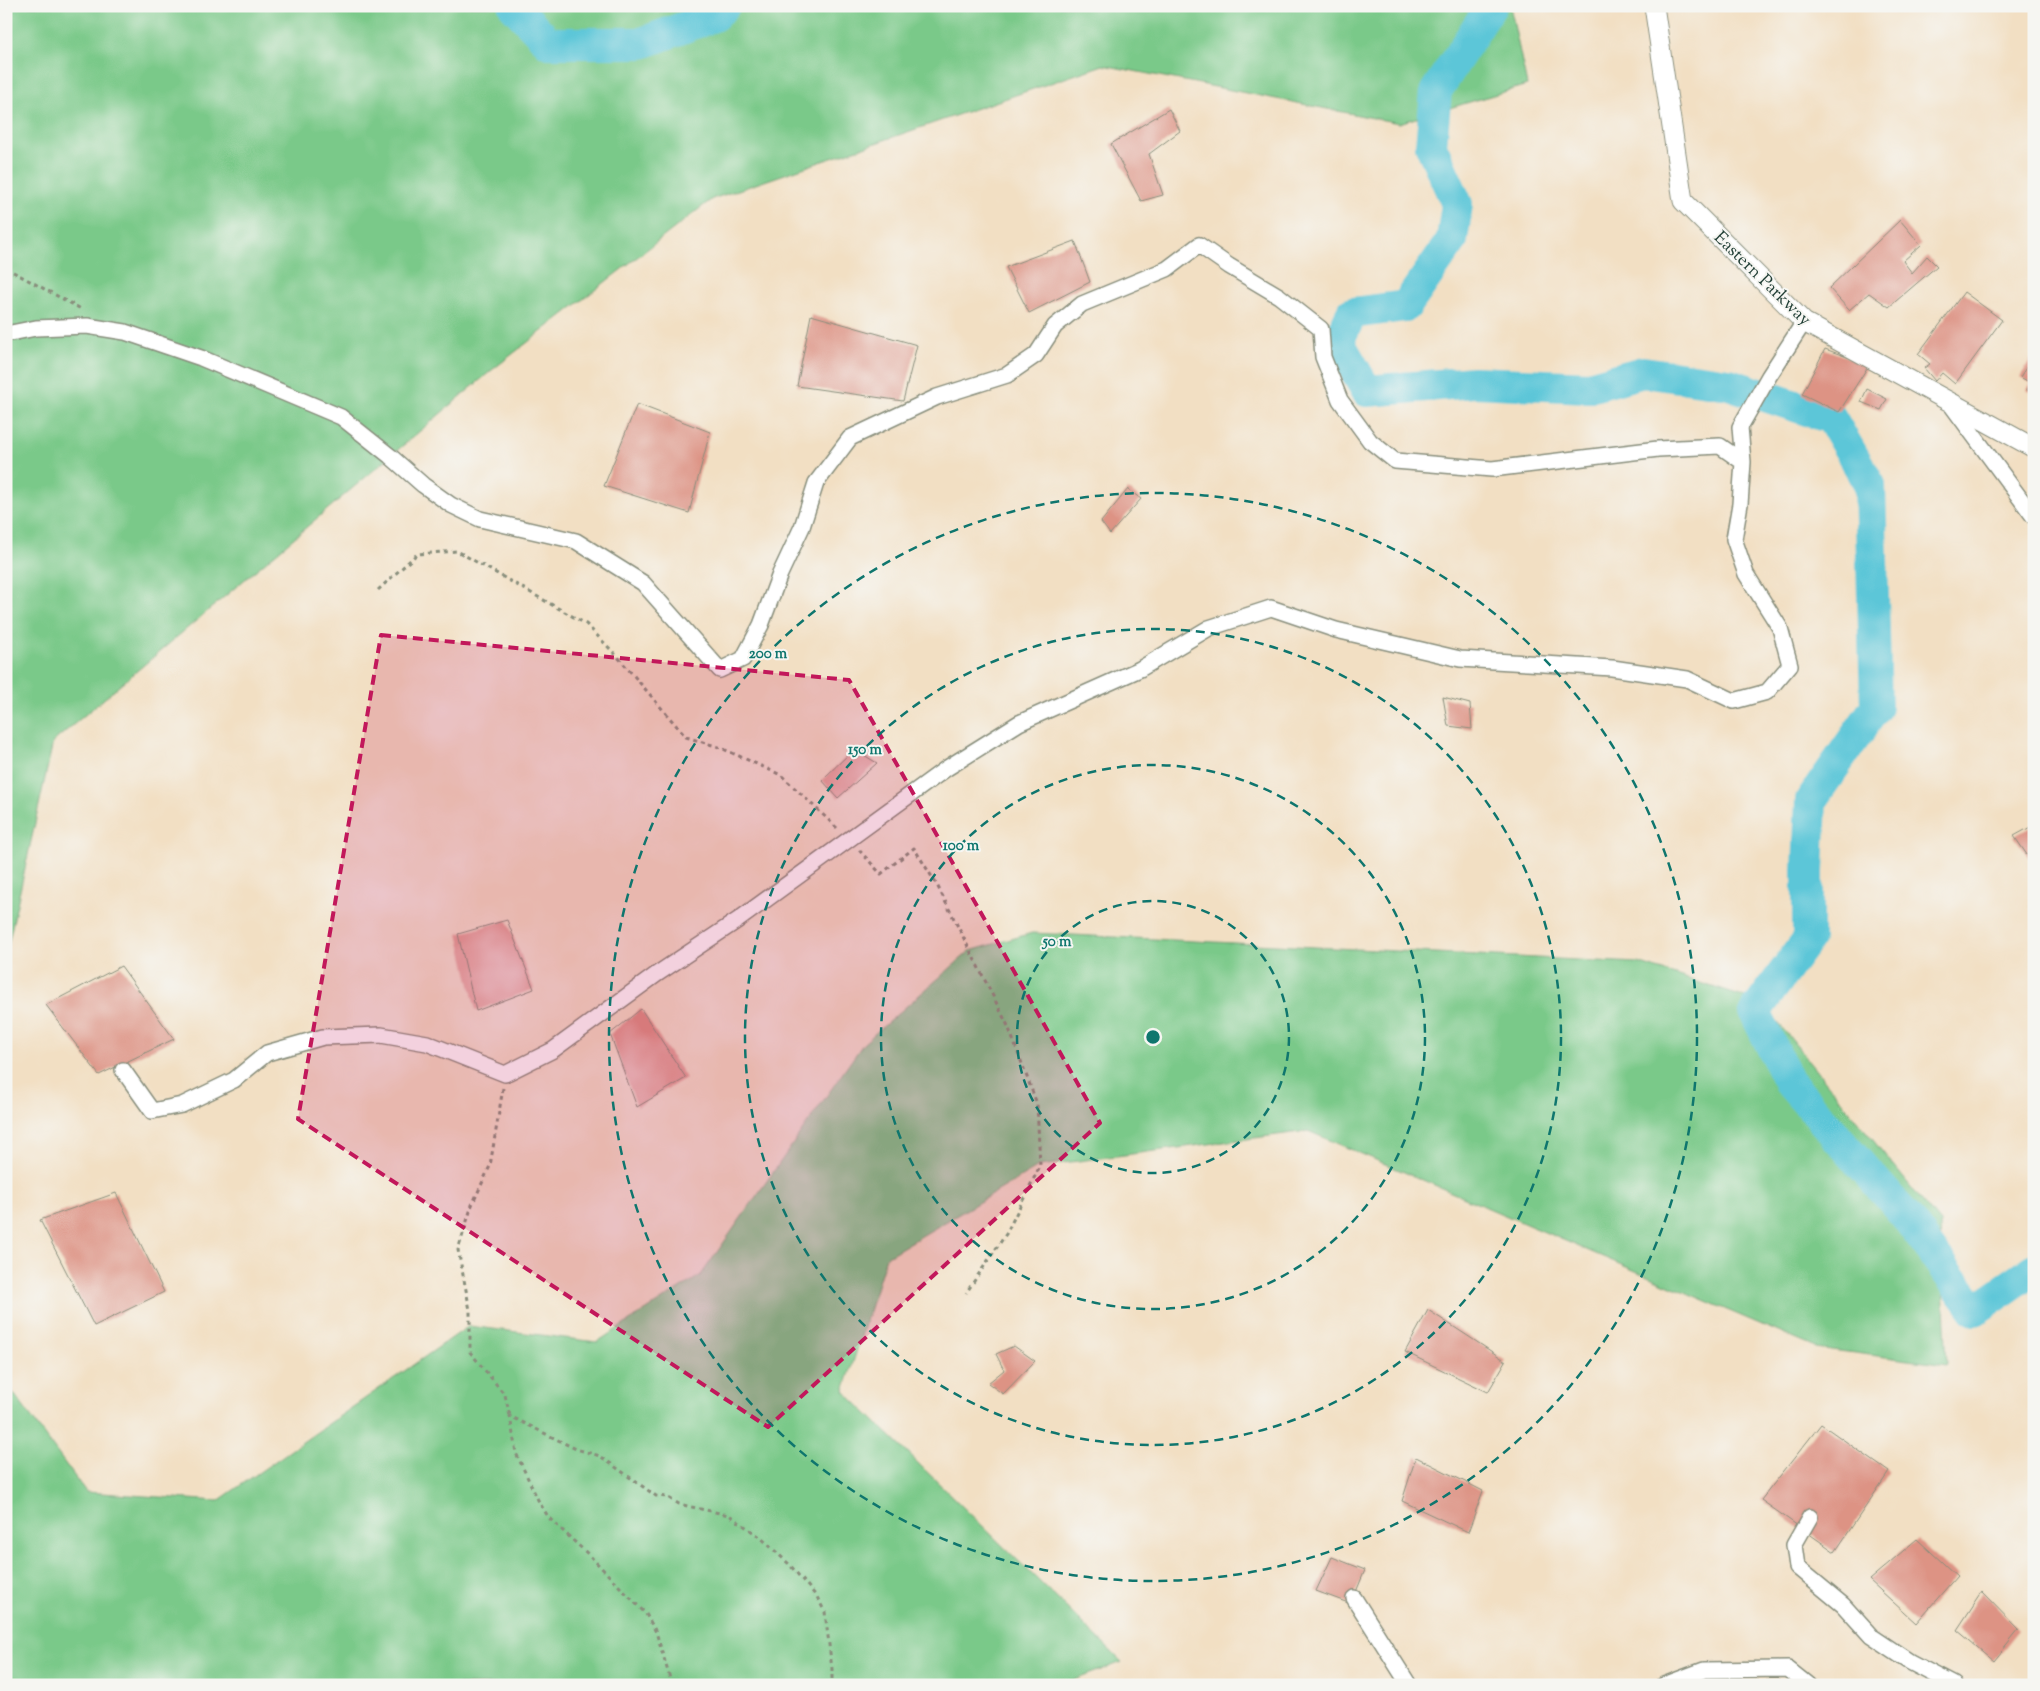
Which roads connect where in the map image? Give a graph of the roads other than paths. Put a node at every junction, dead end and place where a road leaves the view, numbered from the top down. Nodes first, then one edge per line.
1 (1654, 6) edge
2 (1804, 322) junction
3 (6, 334) edge
4 (1946, 399) junction
5 (2034, 448) edge
6 (1744, 462) junction
7 (2034, 517) edge
8 (123, 1070) dead end
9 (1810, 1517) dead end
10 (1354, 1598) dead end
11 (1409, 1685) edge
12 (1664, 1685) edge
13 (1808, 1685) edge
14 (1954, 1685) edge

1 - 2 street, Eastern Parkway
2 - 4 street, Eastern Parkway
2 - 6 street
3 - 6 street
4 - 5 street
4 - 7 street, Eastern Parkway
6 - 8 street
9 - 14 street
10 - 11 street
12 - 13 street

